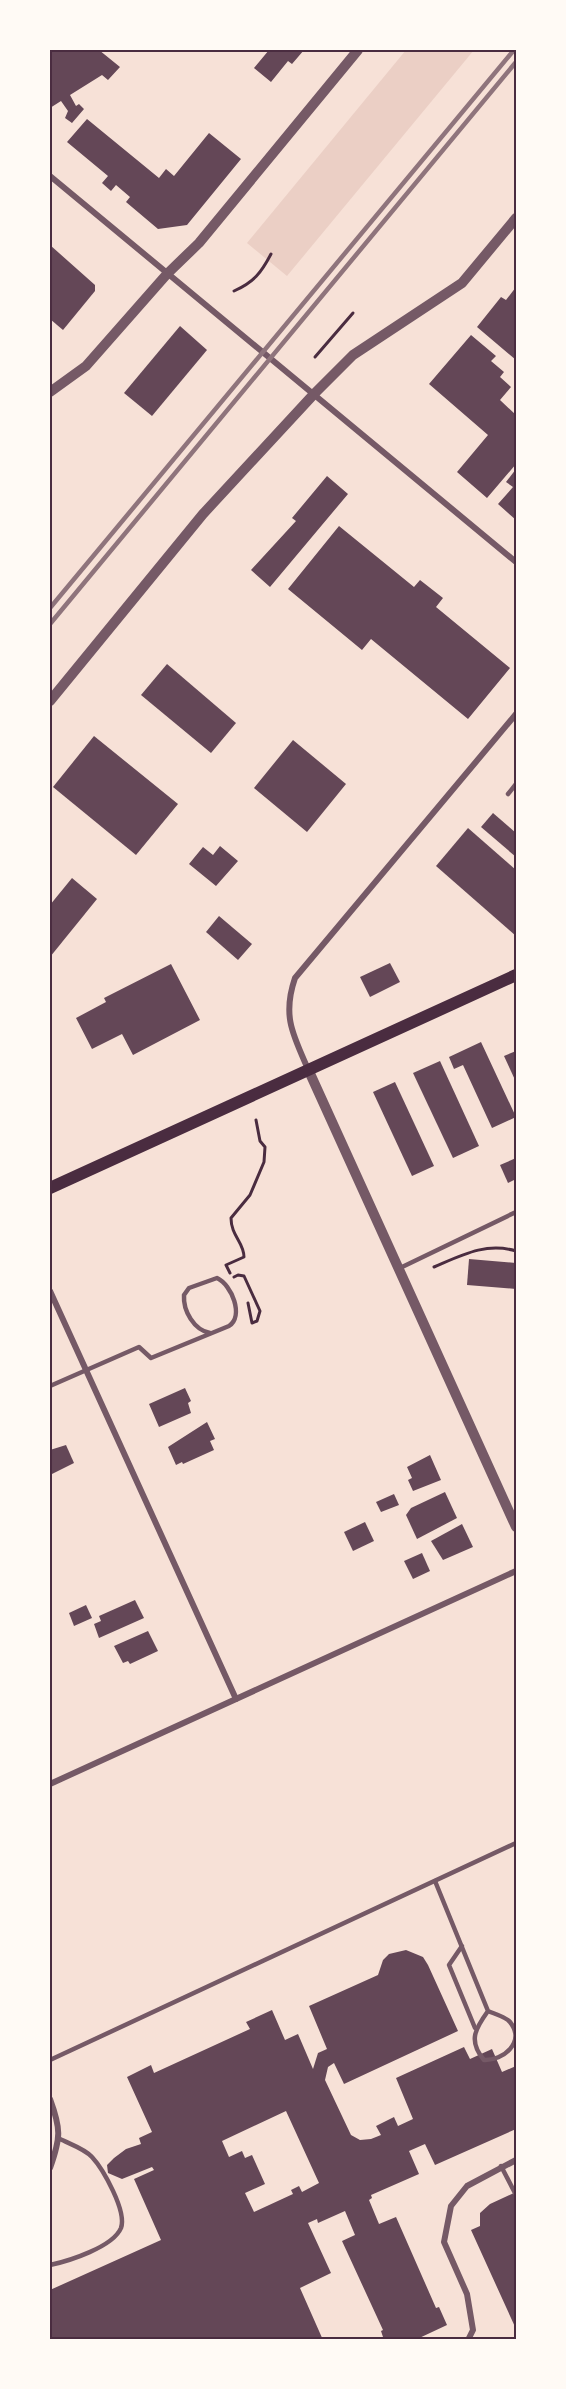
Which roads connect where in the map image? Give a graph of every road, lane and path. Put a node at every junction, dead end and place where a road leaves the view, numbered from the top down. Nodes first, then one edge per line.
1 (358, 50) edge
2 (50, 176) edge
3 (516, 218) edge
4 (271, 254) dead end
5 (167, 274) junction
6 (234, 291) dead end
7 (353, 313) dead end
8 (315, 357) dead end
9 (50, 392) edge
10 (314, 394) junction
11 (516, 562) edge
12 (50, 701) edge
13 (516, 714) edge
14 (516, 784) edge
15 (508, 794) dead end
16 (516, 975) edge
17 (308, 1069) junction
18 (256, 1120) dead end
19 (50, 1188) edge
20 (516, 1212) edge
21 (516, 1251) edge
22 (434, 1267) dead end
23 (398, 1268) junction
24 (232, 1278) junction
25 (239, 1283) dead end
26 (50, 1291) edge
27 (247, 1300) dead end
28 (210, 1333) junction
29 (86, 1369) junction
30 (50, 1386) edge
31 (516, 1527) edge
32 (516, 1570) edge
33 (236, 1699) junction
34 (50, 1784) edge
35 (516, 1843) edge
36 (435, 1881) junction
37 (462, 1946) junction
38 (488, 2011) junction
39 (476, 2028) junction
40 (50, 2060) edge
41 (50, 2099) edge
42 (60, 2139) junction
43 (516, 2162) edge
44 (501, 2166) junction
45 (50, 2168) edge
46 (515, 2193) edge
47 (50, 2265) edge
48 (468, 2340) edge

1 - 5 street
2 - 5 street
3 - 10 street
4 - 6 path
5 - 9 street
5 - 10 street
7 - 8 path
10 - 11 street
10 - 12 street
13 - 17 street
14 - 15 lane
16 - 17 main road
17 - 19 main road
17 - 23 street
18 - 24 path
20 - 23 lane
21 - 22 path
23 - 31 street
24 - 25 path
24 - 27 path
26 - 29 street
28 - 28 lane
28 - 29 lane
29 - 30 lane
29 - 33 street
32 - 33 street
33 - 34 street
35 - 36 lane
36 - 37 lane
36 - 40 lane
37 - 38 lane
37 - 39 lane
38 - 39 lane
38 - 39 lane
41 - 42 street
42 - 45 street
42 - 47 lane
43 - 44 street
44 - 46 lane
44 - 48 street

